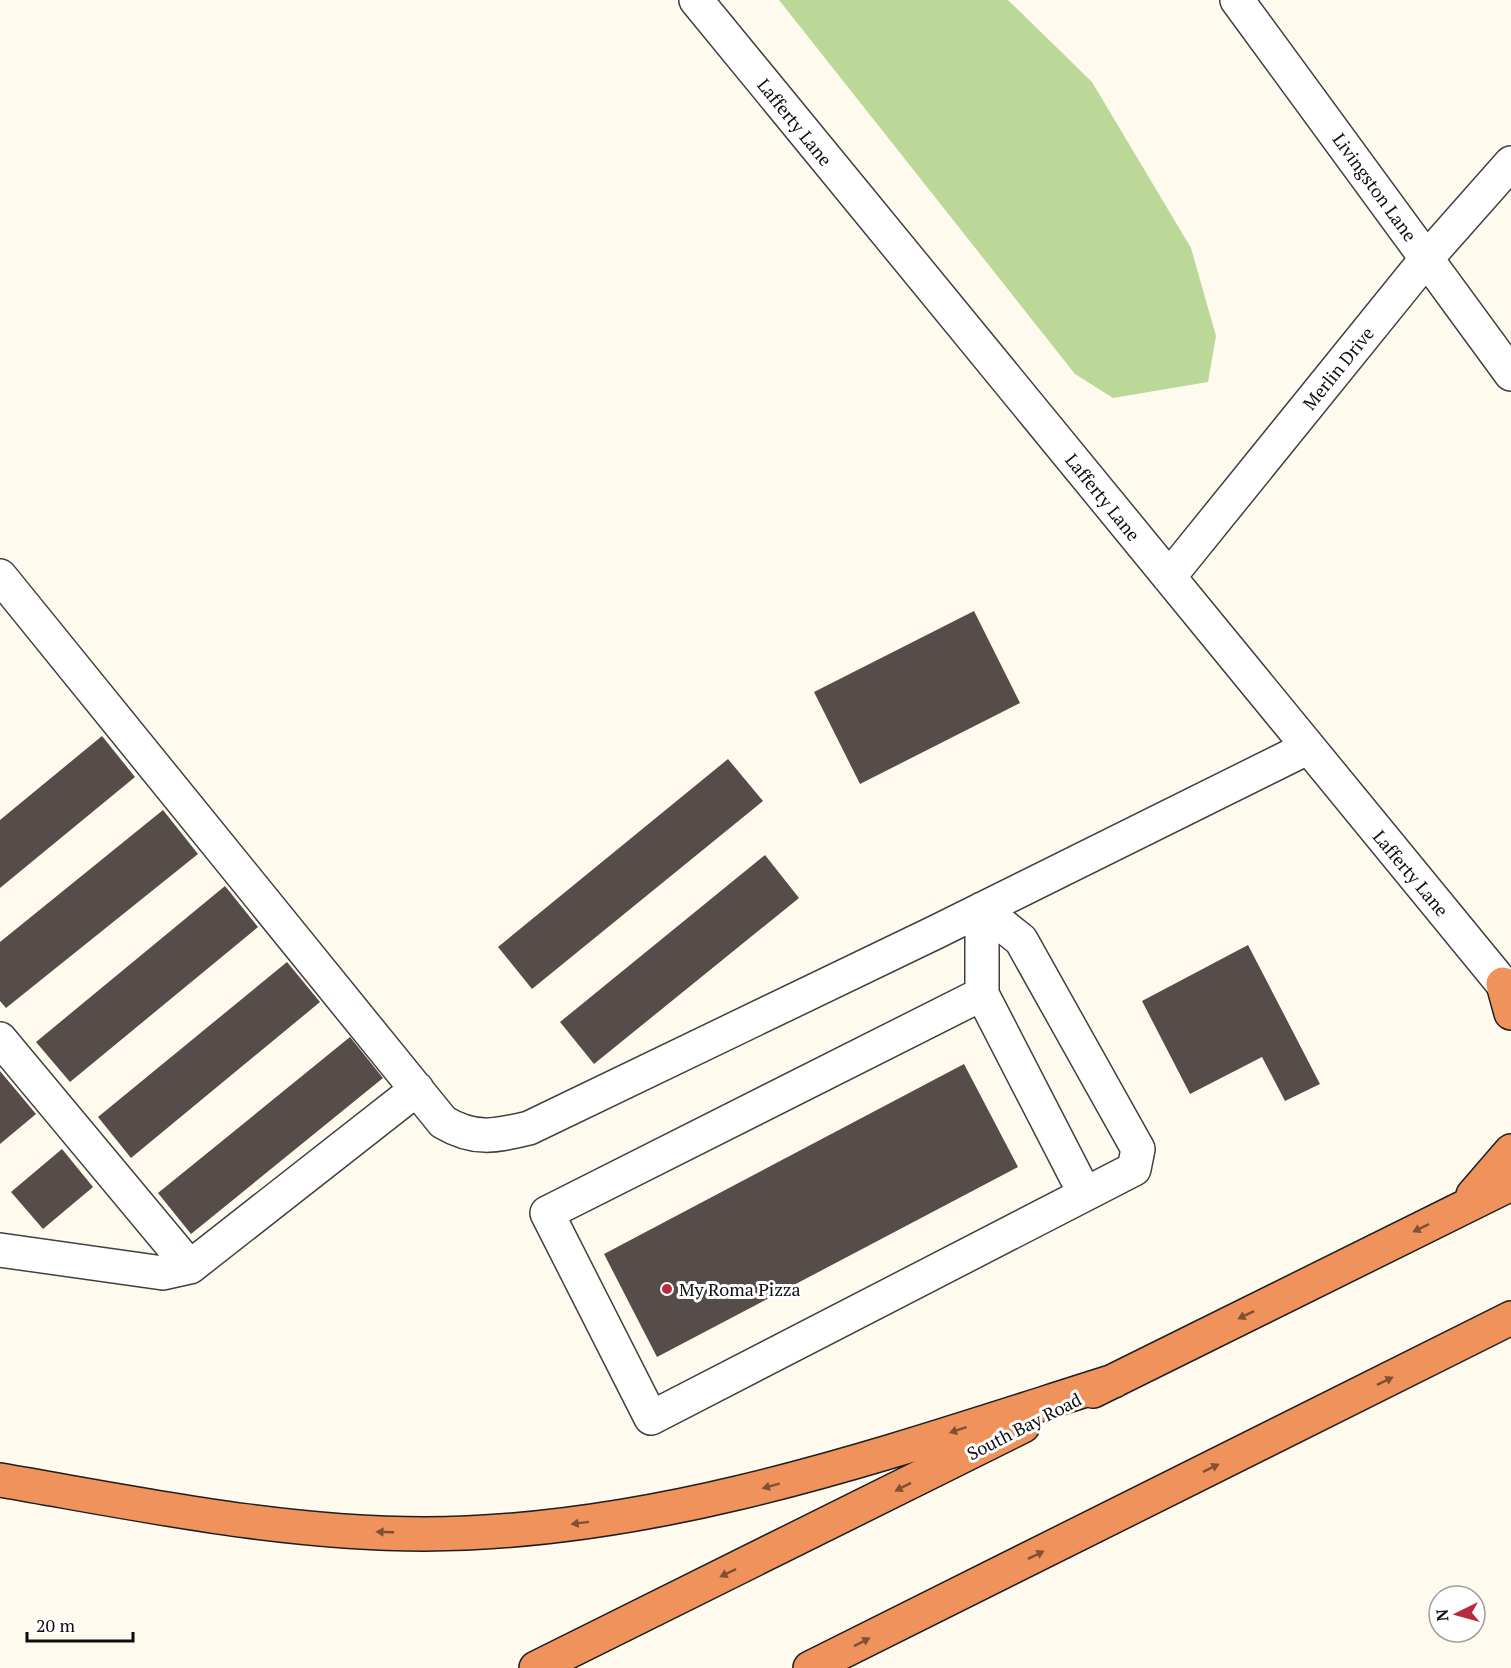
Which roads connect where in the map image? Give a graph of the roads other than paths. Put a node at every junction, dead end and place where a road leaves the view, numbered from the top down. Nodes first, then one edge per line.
1 (696, 0) edge
2 (1237, 0) edge
3 (1511, 163) edge
4 (1427, 258) junction
5 (1511, 374) edge
6 (0, 576) edge
7 (1168, 577) junction
8 (1308, 748) junction
9 (982, 909) junction
10 (982, 994) junction
11 (1509, 995) edge
12 (0, 1039) edge
13 (417, 1089) junction
14 (1511, 1151) edge
15 (1511, 1184) edge
16 (1085, 1194) junction
17 (1460, 1209) junction
18 (0, 1250) edge
19 (190, 1267) junction
20 (1511, 1318) edge
21 (1114, 1381) junction
22 (0, 1480) edge
23 (536, 1668) edge
24 (810, 1668) edge

1 - 7 street, Lafferty Lane
2 - 4 street, Livingston Lane
3 - 4 street, Merlin Drive
4 - 5 street, Livingston Lane
4 - 7 street, Merlin Drive
6 - 13 street
7 - 8 street, Lafferty Lane
8 - 9 street
8 - 11 street, Lafferty Lane
9 - 10 street
9 - 13 street
9 - 16 street
10 - 16 street
10 - 16 street
12 - 19 street
13 - 19 street
14 - 17 highway
15 - 17 highway, South Bay Road
17 -> 21 highway, South Bay Road
18 - 19 street
24 -> 20 highway
21 -> 22 highway
21 -> 23 highway, South Bay Road

